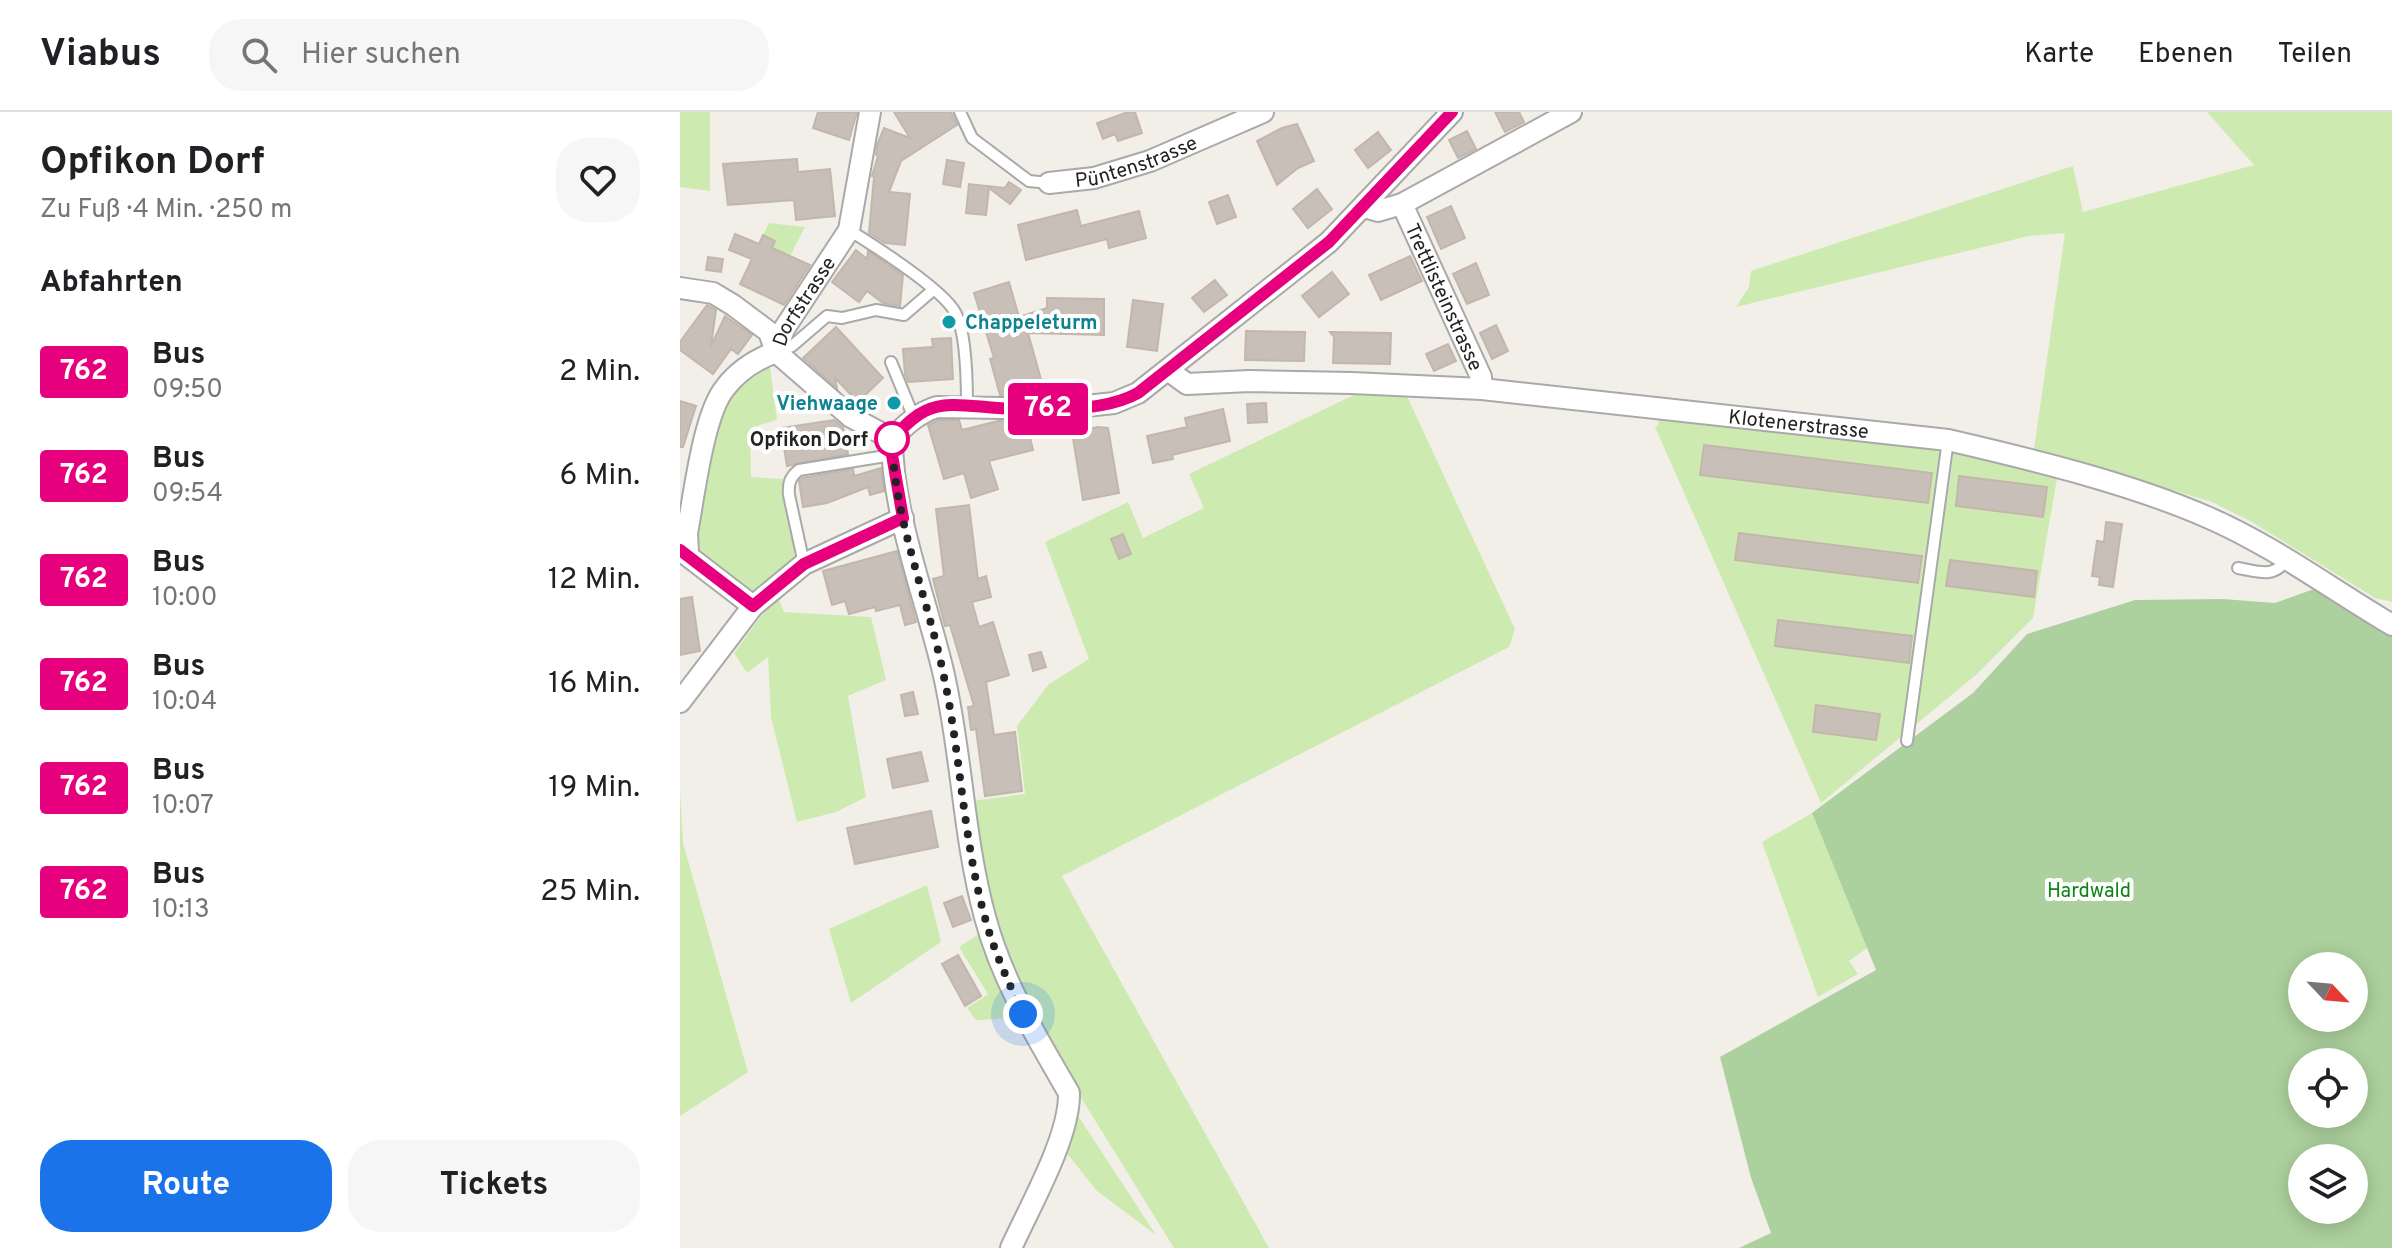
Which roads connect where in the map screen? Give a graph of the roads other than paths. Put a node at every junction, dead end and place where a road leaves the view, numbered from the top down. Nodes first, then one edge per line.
1 (870, 112) edge
2 (960, 112) edge
3 (1452, 112) edge
4 (1571, 112) edge
5 (1251, 114) edge
6 (1049, 183) joint
7 (1402, 204) junction
8 (1364, 207) junction
9 (849, 230) junction
10 (680, 288) edge
11 (933, 290) junction
12 (776, 352) junction
13 (891, 362) dead end
14 (1169, 371) junction
15 (1482, 389) junction
16 (967, 406) junction
17 (914, 418) junction
18 (1948, 440) junction
19 (892, 447) junction
20 (903, 518) junction
21 (684, 552) edge
22 (2286, 560) junction
23 (804, 564) junction
24 (2238, 568) dead end
25 (753, 606) junction
26 (2392, 625) edge
27 (680, 702) edge
28 (1907, 741) dead end
29 (1011, 1248) edge

1 - 9 street, Dorfstrasse
2 - 6 lane
3 - 8 street
4 - 7 street
5 - 6 street, Püntenstrasse
7 - 8 street
7 - 15 street, Trettlisteinstrasse
8 - 14 street
9 - 11 lane
9 - 12 street, Dorfstrasse
10 - 12 street
11 - 12 lane
11 - 16 lane
12 - 19 street, Dorfstrasse
12 - 21 street
13 - 17 lane
14 - 15 street, Klotenerstrasse
14 - 16 street
15 - 18 street, Klotenerstrasse
16 - 17 street
17 - 19 street
18 - 22 street, Klotenerstrasse
18 - 28 lane
19 - 20 street
19 - 23 lane
20 - 23 street
20 - 29 street
21 - 25 street
22 - 24 lane
22 - 26 street, Klotenerstrasse
23 - 25 street
25 - 27 street

